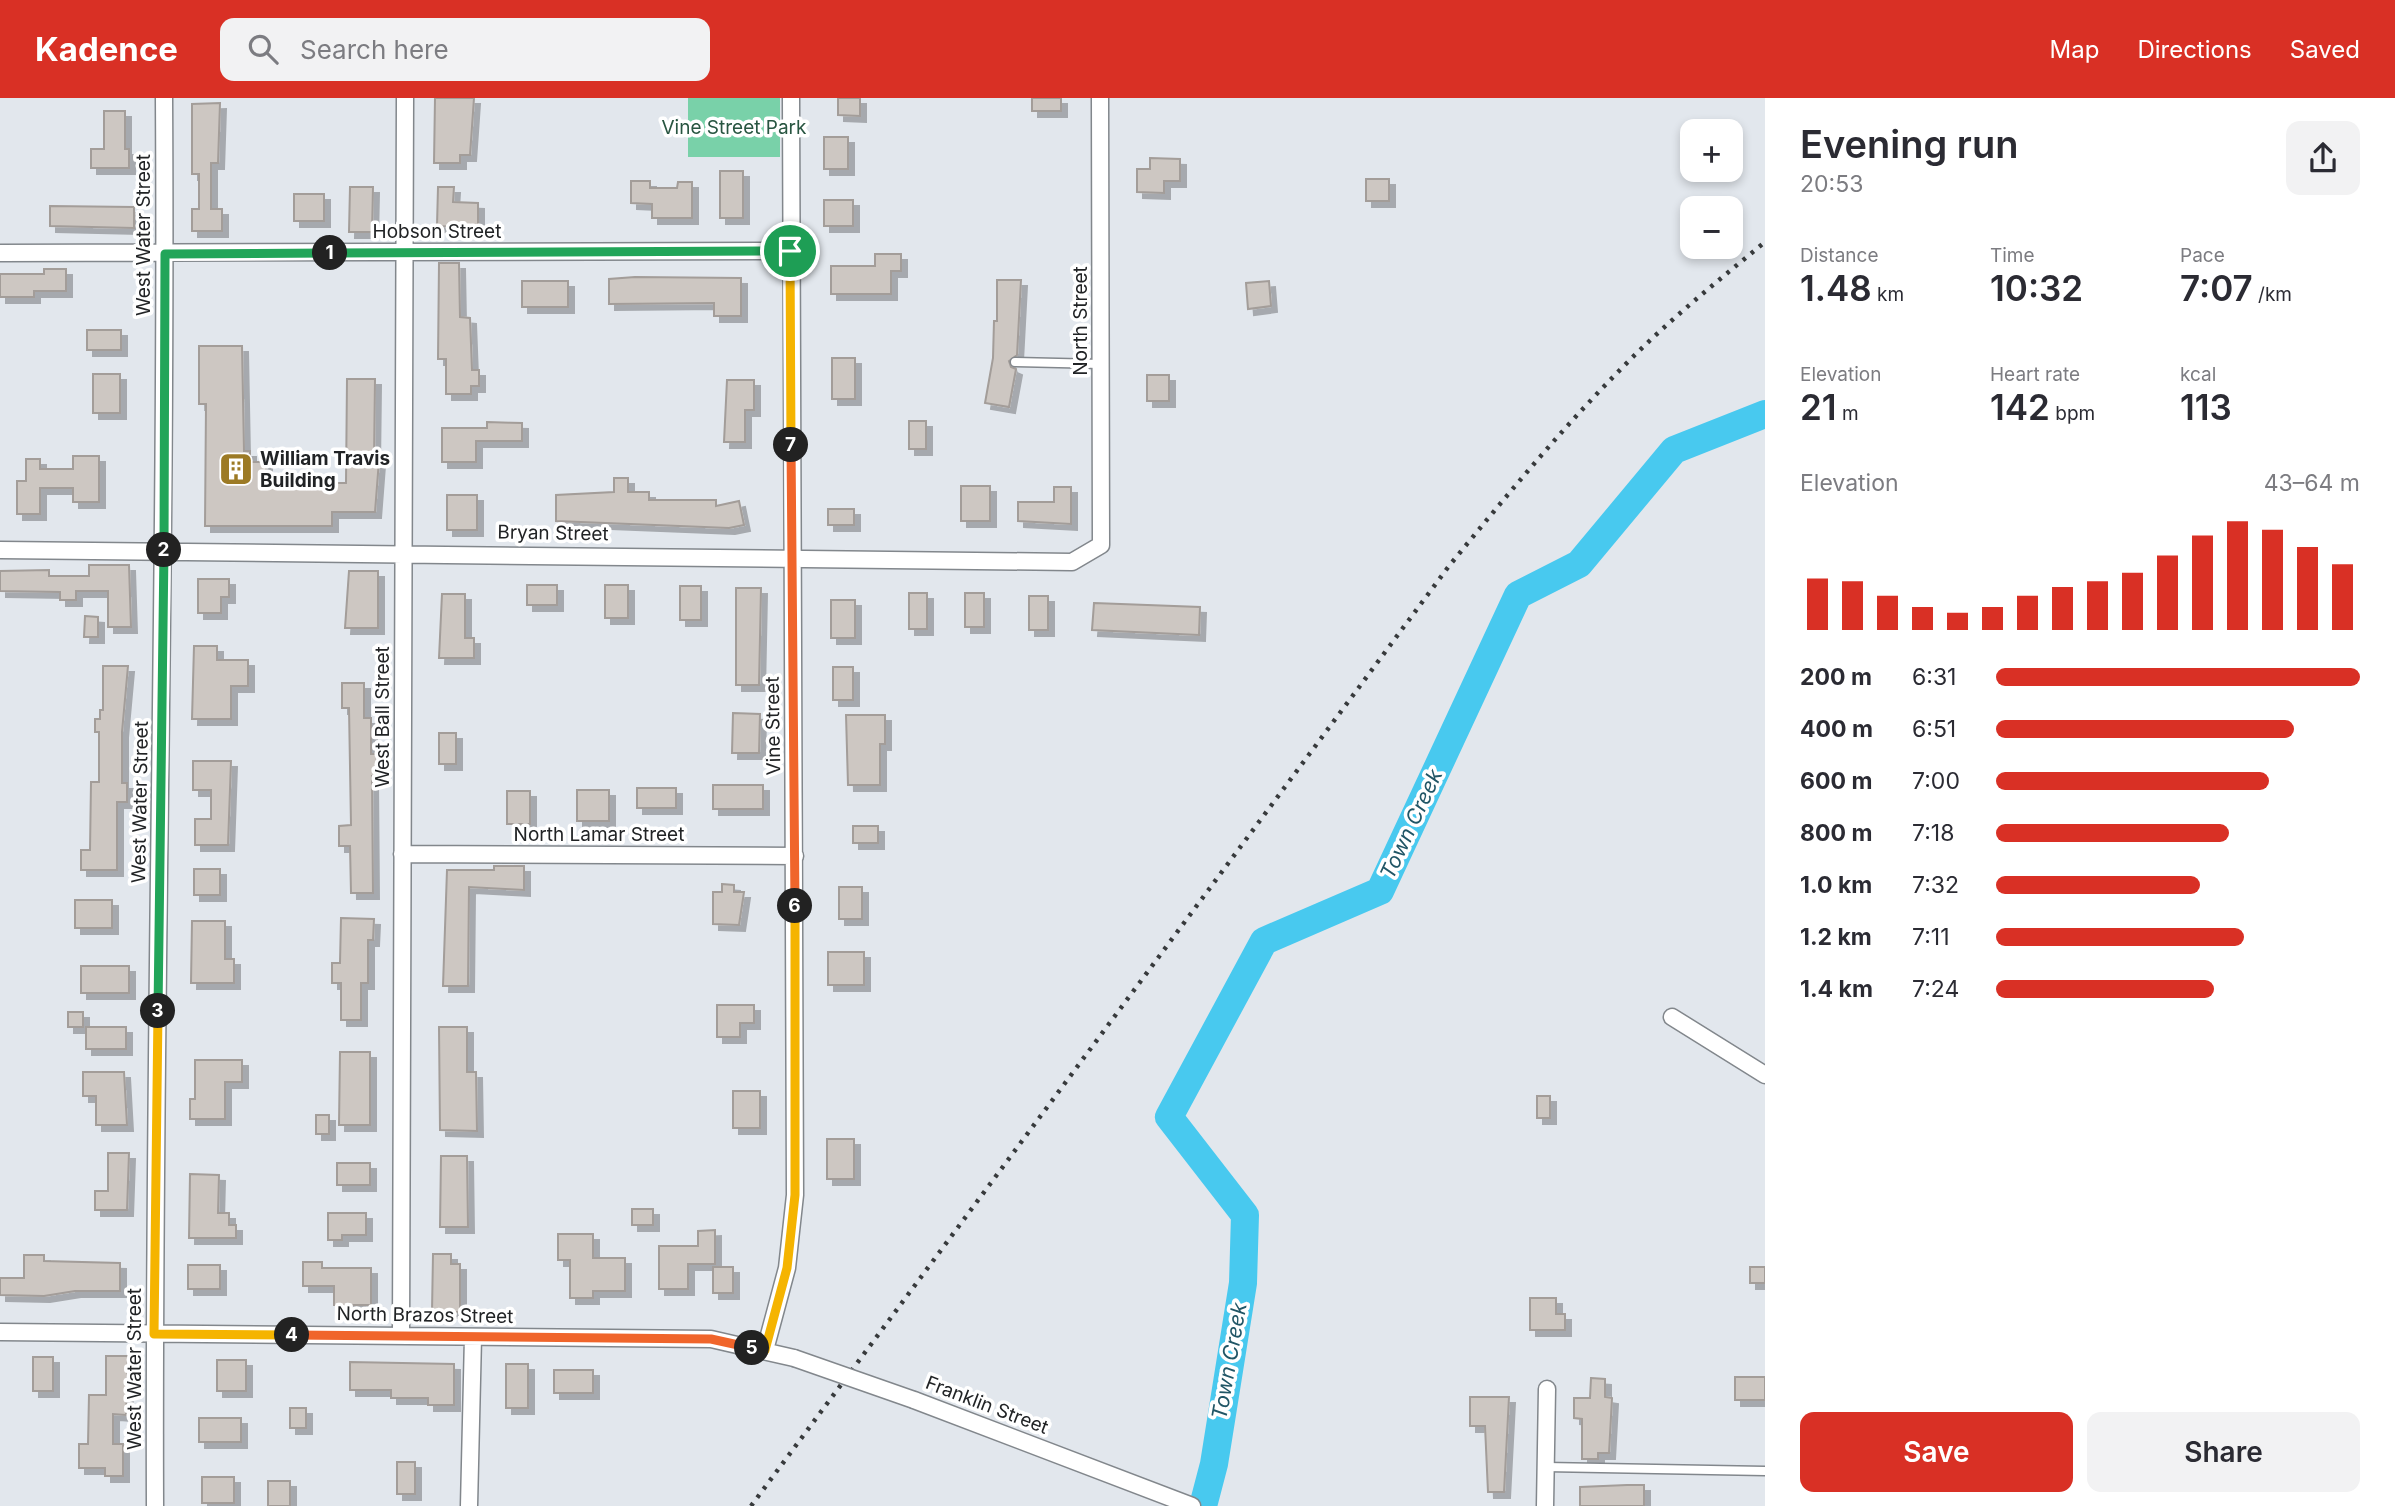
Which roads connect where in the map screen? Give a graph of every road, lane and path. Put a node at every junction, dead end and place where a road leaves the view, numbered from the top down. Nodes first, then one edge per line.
1 (164, 98) edge
2 (405, 98) edge
3 (791, 98) edge
4 (1100, 98) edge
5 (790, 251) junction
6 (405, 252) junction
7 (0, 253) edge
8 (165, 254) junction
9 (1015, 362) dead end
10 (1101, 363) junction
11 (1101, 545) joint
12 (0, 550) edge
13 (164, 551) junction
14 (405, 552) junction
15 (792, 556) junction
16 (402, 855) junction
17 (795, 856) junction
18 (1672, 1017) dead end
19 (1765, 1075) edge
20 (0, 1332) edge
21 (154, 1334) junction
22 (401, 1336) junction
23 (473, 1337) junction
24 (765, 1350) junction
25 (1547, 1389) dead end
26 (1546, 1467) junction
27 (1765, 1471) edge
28 (155, 1506) edge
29 (469, 1506) edge
30 (1192, 1506) edge
31 (1545, 1506) edge

1 - 8 street, West Water Street
2 - 6 street, West Ball Street
3 - 5 street, Vine Street
4 - 10 street, North Street
5 - 6 street, Hobson Street
5 - 15 street, Vine Street
6 - 8 street, Hobson Street
6 - 14 street, West Ball Street
7 - 8 street, Hobson Street
8 - 13 street, West Water Street
9 - 10 lane
10 - 11 street, North Street
11 - 15 street, Bryan Street
12 - 13 street, Bryan Street
13 - 14 street, Bryan Street
13 - 21 street, West Water Street
14 - 15 street, Bryan Street
14 - 16 street, West Ball Street
15 - 17 street, Vine Street
16 - 17 street, North Lamar Street
16 - 22 street, West Ball Street
17 - 24 street, Vine Street
18 - 19 street
20 - 21 street, North Brazos Street
21 - 22 street, North Brazos Street
21 - 28 street, West Water Street
22 - 23 street, North Brazos Street
23 - 24 street, North Brazos Street
23 - 29 street
24 - 30 street, Franklin Street, bridge
25 - 26 street
26 - 27 lane
26 - 31 street

